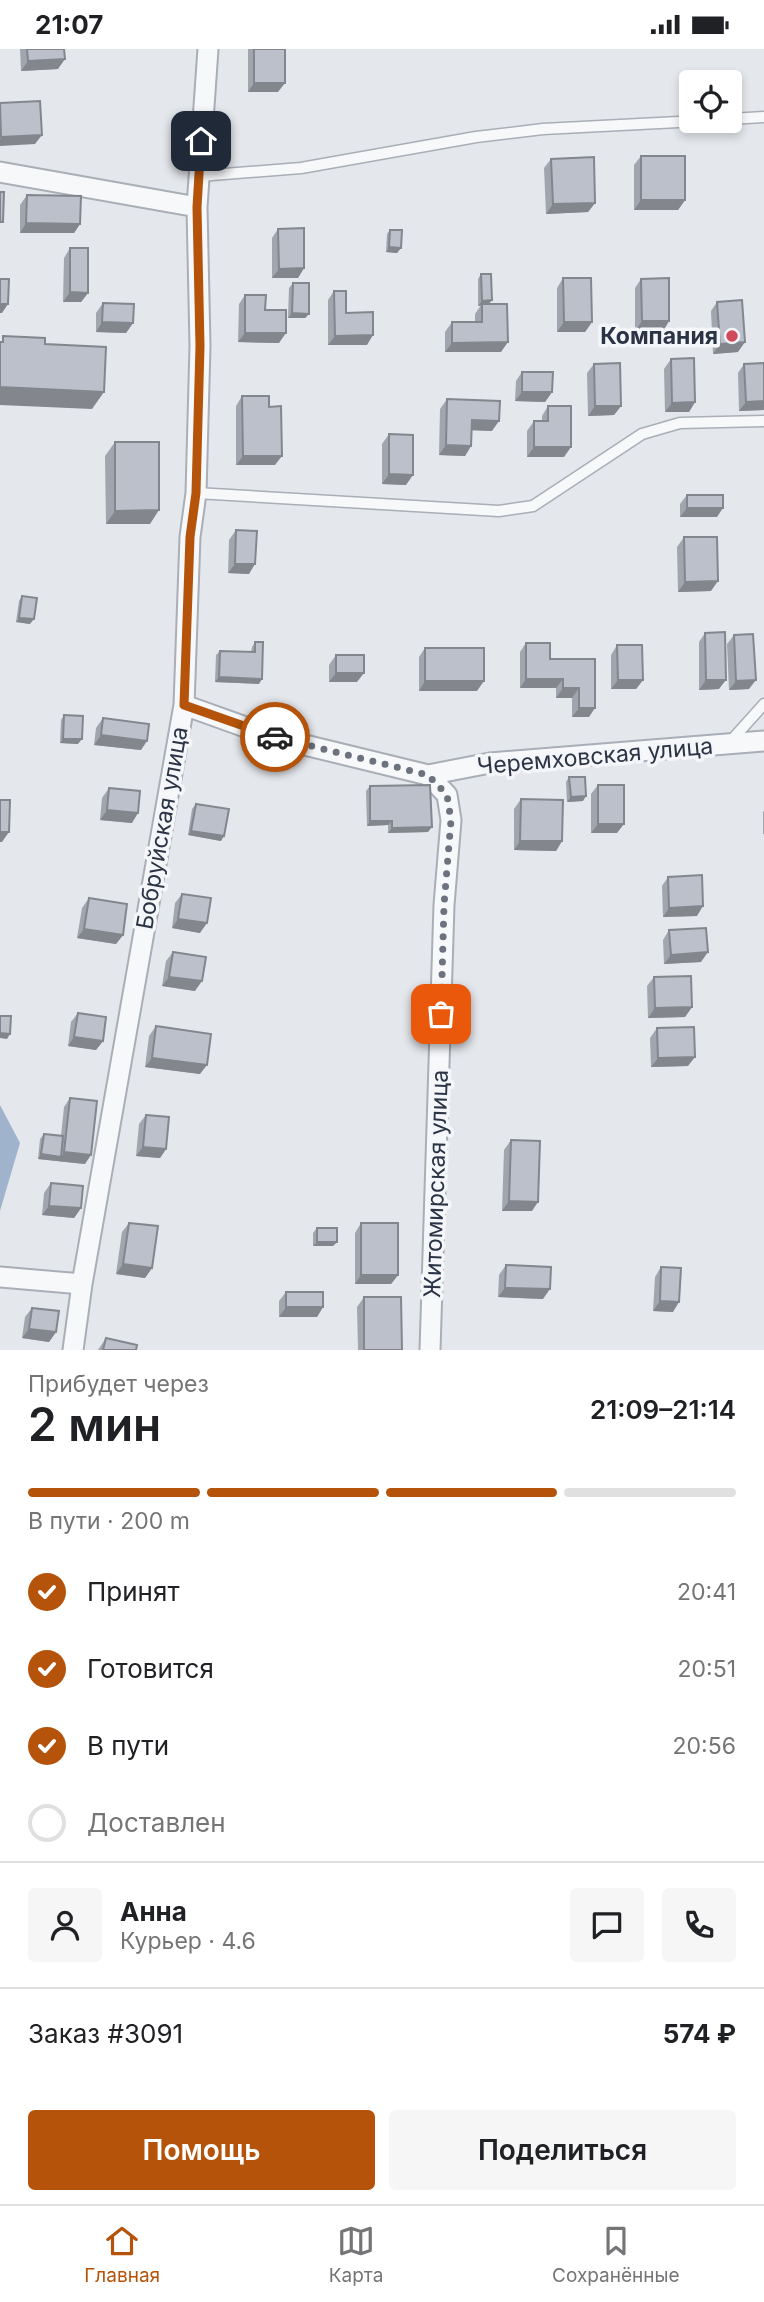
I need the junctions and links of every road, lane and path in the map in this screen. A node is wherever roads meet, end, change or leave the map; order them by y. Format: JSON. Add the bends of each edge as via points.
{"nodes":[{"id":1,"x":208,"y":49,"type":"edge"},
{"id":2,"x":764,"y":117,"type":"edge"},
{"id":3,"x":742,"y":118,"type":"edge"},
{"id":4,"x":679,"y":122,"type":"edge"},
{"id":5,"x":0,"y":172,"type":"edge"},
{"id":6,"x":199,"y":176,"type":"junction"},
{"id":7,"x":197,"y":207,"type":"junction"},
{"id":8,"x":764,"y":421,"type":"edge"},
{"id":9,"x":196,"y":493,"type":"junction"},
{"id":10,"x":764,"y":704,"type":"edge"},
{"id":11,"x":184,"y":705,"type":"junction"},
{"id":12,"x":764,"y":741,"type":"edge"},
{"id":13,"x":729,"y":743,"type":"junction"},
{"id":14,"x":428,"y":775,"type":"junction"},
{"id":15,"x":0,"y":1277,"type":"edge"},
{"id":16,"x":82,"y":1284,"type":"junction"},
{"id":17,"x":73,"y":1350,"type":"edge"},
{"id":18,"x":430,"y":1350,"type":"edge"}],
"edges":[{"from":1,"to":6,"type":"street","name":"Бобруйская улица"},
{"from":2,"to":3,"type":"lane"},
{"from":4,"to":6,"type":"lane","via":[[543,129],[301,168]]},
{"from":5,"to":7,"type":"street"},
{"from":6,"to":7,"type":"street","name":"Бобруйская улица"},
{"from":7,"to":9,"type":"street","name":"Бобруйская улица"},
{"from":8,"to":9,"type":"lane","via":[[680,423],[642,434],[533,506],[499,510]]},
{"from":9,"to":11,"type":"street","name":"Бобруйская улица","via":[[190,537]]},
{"from":10,"to":13,"type":"lane"},
{"from":11,"to":14,"type":"street","name":"Черемховская улица","via":[[276,737]]},
{"from":11,"to":16,"type":"street","name":"Бобруйская улица"},
{"from":12,"to":13,"type":"street","name":"Черемховская улица"},
{"from":13,"to":14,"type":"street","name":"Черемховская улица","via":[[490,763]]},
{"from":14,"to":18,"type":"street","name":"Житомирская улица","via":[[447,795],[451,820],[444,905]]},
{"from":15,"to":16,"type":"street"},
{"from":16,"to":17,"type":"street","name":"Бобруйская улица"}]}
